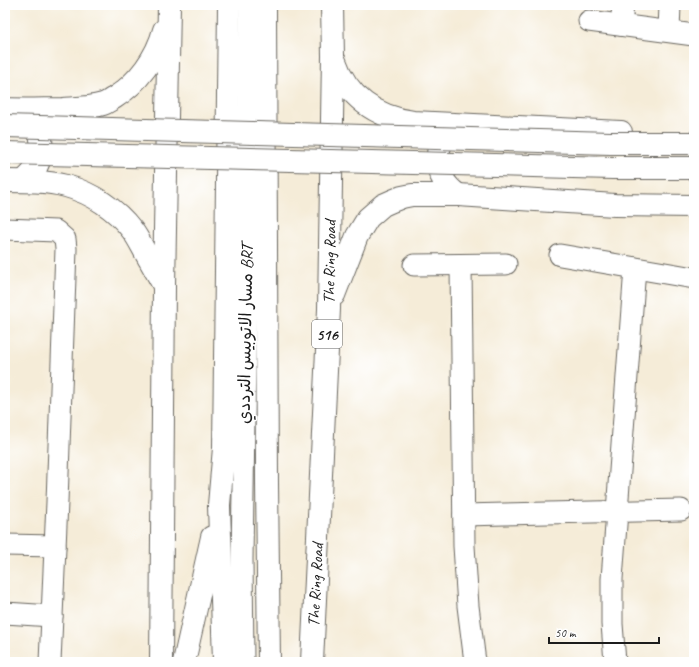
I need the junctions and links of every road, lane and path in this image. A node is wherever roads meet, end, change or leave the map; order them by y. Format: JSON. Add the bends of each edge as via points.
{"nodes":[{"id":1,"x":229,"y":5,"type":"edge"},
{"id":2,"x":250,"y":5,"type":"edge"},
{"id":3,"x":265,"y":5,"type":"edge"},
{"id":4,"x":332,"y":5,"type":"edge"},
{"id":5,"x":670,"y":5,"type":"edge"},
{"id":6,"x":169,"y":8,"type":"edge"},
{"id":7,"x":622,"y":15,"type":"edge"},
{"id":8,"x":589,"y":21,"type":"dead end"},
{"id":9,"x":669,"y":32,"type":"junction"},
{"id":10,"x":694,"y":35,"type":"edge"},
{"id":11,"x":333,"y":56,"type":"junction"},
{"id":12,"x":5,"y":109,"type":"edge"},
{"id":13,"x":26,"y":110,"type":"junction"},
{"id":14,"x":454,"y":125,"type":"junction"},
{"id":15,"x":5,"y":126,"type":"edge"},
{"id":16,"x":694,"y":132,"type":"edge"},
{"id":17,"x":694,"y":143,"type":"edge"},
{"id":18,"x":5,"y":153,"type":"edge"},
{"id":19,"x":694,"y":168,"type":"edge"},
{"id":20,"x":15,"y":181,"type":"edge"},
{"id":21,"x":458,"y":195,"type":"junction"},
{"id":22,"x":694,"y":206,"type":"edge"},
{"id":23,"x":5,"y":228,"type":"edge"},
{"id":24,"x":560,"y":255,"type":"dead end"},
{"id":25,"x":506,"y":264,"type":"dead end"},
{"id":26,"x":414,"y":265,"type":"dead end"},
{"id":27,"x":461,"y":265,"type":"junction"},
{"id":28,"x":636,"y":268,"type":"junction"},
{"id":29,"x":694,"y":278,"type":"edge"},
{"id":30,"x":164,"y":286,"type":"junction"},
{"id":31,"x":328,"y":309,"type":"junction"},
{"id":32,"x":219,"y":505,"type":"junction"},
{"id":33,"x":681,"y":510,"type":"dead end"},
{"id":34,"x":617,"y":512,"type":"junction"},
{"id":35,"x":464,"y":515,"type":"junction"},
{"id":36,"x":5,"y":545,"type":"edge"},
{"id":37,"x":55,"y":546,"type":"junction"},
{"id":38,"x":5,"y":613,"type":"edge"},
{"id":39,"x":52,"y":616,"type":"junction"},
{"id":40,"x":50,"y":662,"type":"edge"},
{"id":41,"x":161,"y":662,"type":"edge"},
{"id":42,"x":184,"y":662,"type":"edge"},
{"id":43,"x":224,"y":662,"type":"edge"},
{"id":44,"x":243,"y":662,"type":"edge"},
{"id":45,"x":269,"y":662,"type":"edge"},
{"id":46,"x":312,"y":662,"type":"edge"},
{"id":47,"x":476,"y":662,"type":"edge"},
{"id":48,"x":615,"y":662,"type":"edge"}],
"edges":[{"from":1,"to":32,"type":"main road","via":[[224,448]]},
{"from":2,"to":44,"type":"lane","name":"مسار الاتوبيس الترددي BRT","via":[[242,559]]},
{"from":3,"to":45,"type":"main road"},
{"from":4,"to":11,"type":"main road","name":"The Ring Road","number":"516"},
{"from":5,"to":9,"type":"lane"},
{"from":6,"to":13,"type":"main road","via":[[157,49],[130,86],[104,104],[85,108]]},
{"from":6,"to":30,"type":"main road"},
{"from":7,"to":8,"type":"lane"},
{"from":7,"to":9,"type":"lane"},
{"from":9,"to":10,"type":"lane"},
{"from":11,"to":14,"type":"main road","via":[[352,91],[372,108],[402,121]]},
{"from":11,"to":31,"type":"main road","name":"The Ring Road","number":"516"},
{"from":12,"to":13,"type":"main road"},
{"from":13,"to":20,"type":"main road","via":[[35,120],[42,146],[33,171]]},
{"from":14,"to":16,"type":"main road","via":[[610,132]]},
{"from":14,"to":21,"type":"main road","via":[[442,139],[438,166],[443,179]]},
{"from":15,"to":17,"type":"main road","bridge":true,"via":[[611,143]]},
{"from":18,"to":19,"type":"main road","bridge":true},
{"from":20,"to":30,"type":"main road","via":[[66,186],[96,198],[110,207],[132,230]]},
{"from":21,"to":22,"type":"main road"},
{"from":21,"to":31,"type":"main road","via":[[402,197],[388,203],[368,218],[357,236]]},
{"from":23,"to":37,"type":"lane","via":[[56,231],[65,239]]},
{"from":24,"to":28,"type":"lane"},
{"from":25,"to":27,"type":"lane"},
{"from":26,"to":27,"type":"lane"},
{"from":27,"to":35,"type":"lane"},
{"from":28,"to":29,"type":"lane"},
{"from":28,"to":34,"type":"lane"},
{"from":30,"to":41,"type":"main road"},
{"from":31,"to":46,"type":"main road","name":"The Ring Road","number":"516"},
{"from":32,"to":42,"type":"main road"},
{"from":32,"to":43,"type":"main road"},
{"from":33,"to":34,"type":"lane"},
{"from":34,"to":35,"type":"lane"},
{"from":34,"to":48,"type":"lane","via":[[612,579]]},
{"from":35,"to":47,"type":"lane","via":[[465,576]]},
{"from":36,"to":37,"type":"lane"},
{"from":37,"to":39,"type":"lane"},
{"from":38,"to":39,"type":"lane"},
{"from":39,"to":40,"type":"lane"}]}
